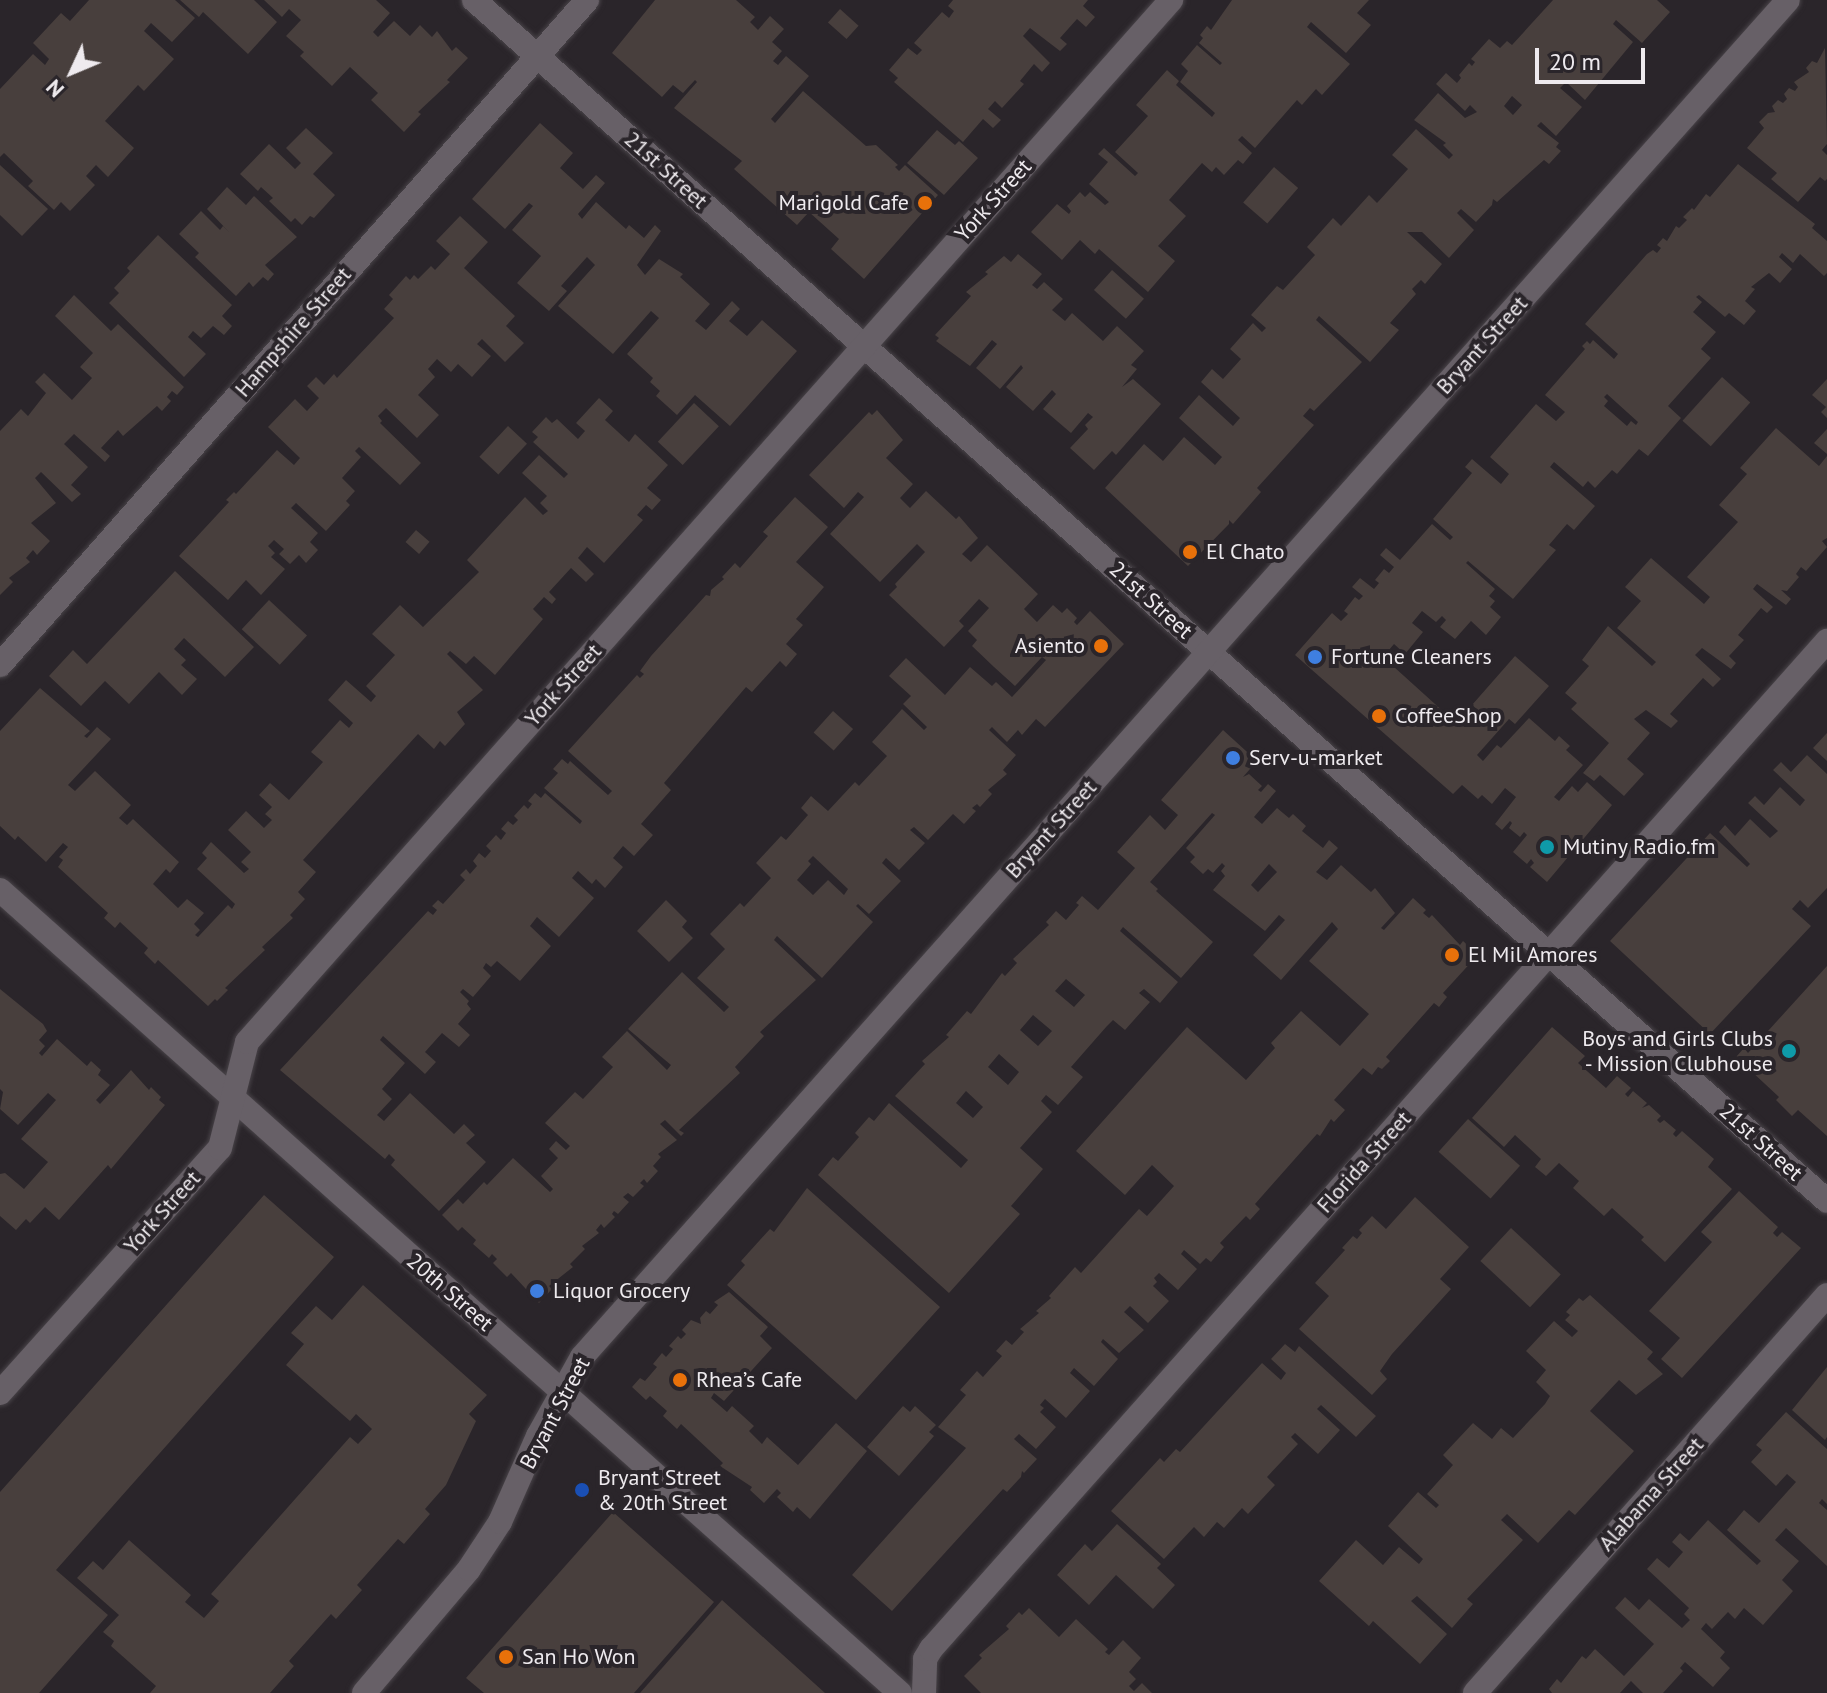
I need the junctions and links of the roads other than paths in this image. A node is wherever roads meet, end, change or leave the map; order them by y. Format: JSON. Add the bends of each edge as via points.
{"nodes":[{"id":1,"x":474,"y":0,"type":"edge"},
{"id":2,"x":587,"y":0,"type":"edge"},
{"id":3,"x":1171,"y":0,"type":"edge"},
{"id":4,"x":1788,"y":0,"type":"edge"},
{"id":5,"x":537,"y":56,"type":"junction"},
{"id":6,"x":864,"y":347,"type":"junction"},
{"id":7,"x":1827,"y":641,"type":"edge"},
{"id":8,"x":1209,"y":652,"type":"junction"},
{"id":9,"x":0,"y":665,"type":"edge"},
{"id":10,"x":0,"y":890,"type":"edge"},
{"id":11,"x":1549,"y":954,"type":"junction"},
{"id":12,"x":232,"y":1100,"type":"junction"},
{"id":13,"x":1827,"y":1201,"type":"edge"},
{"id":14,"x":1827,"y":1295,"type":"edge"},
{"id":15,"x":562,"y":1391,"type":"junction"},
{"id":16,"x":0,"y":1393,"type":"edge"},
{"id":17,"x":364,"y":1693,"type":"edge"},
{"id":18,"x":900,"y":1693,"type":"edge"},
{"id":19,"x":924,"y":1693,"type":"edge"},
{"id":20,"x":1475,"y":1693,"type":"edge"}],
"edges":[{"from":1,"to":5,"type":"street","name":"21st Street"},
{"from":2,"to":5,"type":"street","name":"Hampshire Street"},
{"from":3,"to":6,"type":"street","name":"York Street"},
{"from":4,"to":8,"type":"street","name":"Bryant Street"},
{"from":5,"to":6,"type":"street","name":"21st Street"},
{"from":5,"to":9,"type":"street","name":"Hampshire Street"},
{"from":6,"to":8,"type":"street","name":"21st Street"},
{"from":6,"to":12,"type":"street","name":"York Street","via":[[247,1042]]},
{"from":7,"to":11,"type":"street","name":"Florida Street"},
{"from":8,"to":11,"type":"street","name":"21st Street"},
{"from":8,"to":15,"type":"street","name":"Bryant Street","via":[[582,1357]]},
{"from":10,"to":12,"type":"street","name":"20th Street"},
{"from":11,"to":13,"type":"street","name":"21st Street"},
{"from":11,"to":19,"type":"street","name":"Florida Street","via":[[931,1649],[925,1659]]},
{"from":12,"to":15,"type":"street","name":"20th Street"},
{"from":12,"to":16,"type":"street","name":"York Street","via":[[220,1148]]},
{"from":14,"to":20,"type":"street","name":"Alabama Street"},
{"from":15,"to":17,"type":"street","name":"Bryant Street","via":[[500,1522],[469,1569]]},
{"from":15,"to":18,"type":"street","name":"20th Street"}]}
